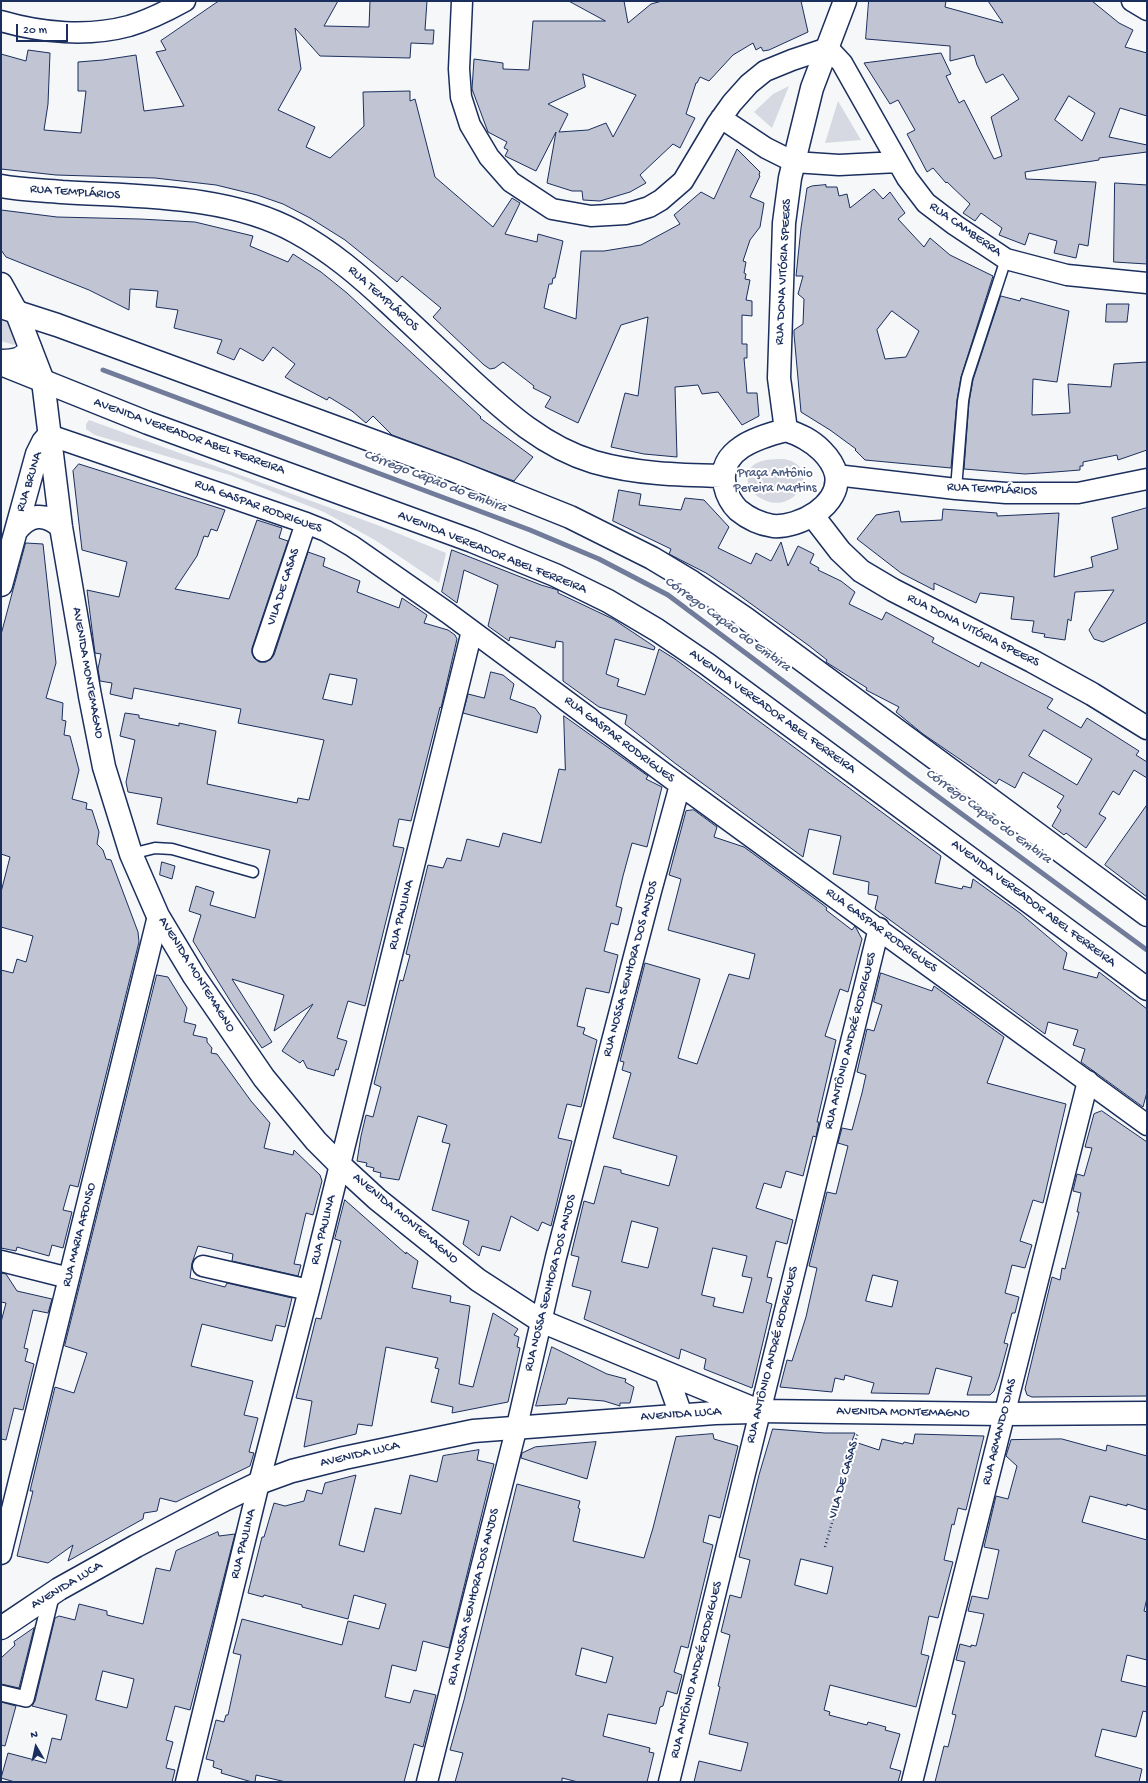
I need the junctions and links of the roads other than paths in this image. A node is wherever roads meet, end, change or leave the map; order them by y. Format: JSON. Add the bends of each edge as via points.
{"nodes":[{"id":1,"x":185,"y":1,"type":"edge"},
{"id":2,"x":462,"y":1,"type":"edge"},
{"id":3,"x":845,"y":1,"type":"edge"},
{"id":4,"x":1132,"y":1,"type":"edge"},
{"id":5,"x":1147,"y":10,"type":"edge"},
{"id":6,"x":1,"y":22,"type":"edge"},
{"id":7,"x":828,"y":48,"type":"junction"},
{"id":8,"x":721,"y":118,"type":"junction"},
{"id":9,"x":794,"y":162,"type":"junction"},
{"id":10,"x":898,"y":162,"type":"junction"},
{"id":11,"x":5,"y":188,"type":"edge"},
{"id":12,"x":1006,"y":259,"type":"junction"},
{"id":13,"x":1147,"y":283,"type":"edge"},
{"id":14,"x":1,"y":284,"type":"edge"},
{"id":15,"x":9,"y":309,"type":"edge"},
{"id":16,"x":30,"y":348,"type":"junction"},
{"id":17,"x":1,"y":360,"type":"edge"},
{"id":18,"x":1,"y":364,"type":"edge"},
{"id":19,"x":43,"y":381,"type":"junction"},
{"id":20,"x":786,"y":430,"type":"junction"},
{"id":21,"x":49,"y":435,"type":"junction"},
{"id":22,"x":836,"y":475,"type":"junction"},
{"id":23,"x":723,"y":476,"type":"junction"},
{"id":24,"x":1147,"y":479,"type":"edge"},
{"id":25,"x":29,"y":482,"type":"junction"},
{"id":26,"x":56,"y":484,"type":"junction"},
{"id":27,"x":956,"y":489,"type":"junction"},
{"id":28,"x":813,"y":516,"type":"junction"},
{"id":29,"x":306,"y":522,"type":"junction"},
{"id":30,"x":61,"y":527,"type":"junction"},
{"id":31,"x":16,"y":531,"type":"junction"},
{"id":32,"x":2,"y":579,"type":"edge"},
{"id":33,"x":472,"y":631,"type":"junction"},
{"id":34,"x":263,"y":651,"type":"dead end"},
{"id":35,"x":1147,"y":728,"type":"edge"},
{"id":36,"x":680,"y":785,"type":"junction"},
{"id":37,"x":131,"y":854,"type":"junction"},
{"id":38,"x":253,"y":872,"type":"dead end"},
{"id":39,"x":1147,"y":915,"type":"edge"},
{"id":40,"x":158,"y":916,"type":"junction"},
{"id":41,"x":878,"y":928,"type":"junction"},
{"id":42,"x":1147,"y":989,"type":"edge"},
{"id":43,"x":1088,"y":1081,"type":"junction"},
{"id":44,"x":1147,"y":1125,"type":"edge"},
{"id":45,"x":340,"y":1165,"type":"junction"},
{"id":46,"x":1,"y":1261,"type":"edge"},
{"id":47,"x":203,"y":1266,"type":"dead end"},
{"id":48,"x":69,"y":1278,"type":"junction"},
{"id":49,"x":309,"y":1290,"type":"junction"},
{"id":50,"x":541,"y":1321,"type":"junction"},
{"id":51,"x":666,"y":1373,"type":"junction"},
{"id":52,"x":759,"y":1411,"type":"junction"},
{"id":53,"x":1147,"y":1413,"type":"edge"},
{"id":54,"x":1004,"y":1414,"type":"junction"},
{"id":55,"x":681,"y":1415,"type":"junction"},
{"id":56,"x":517,"y":1426,"type":"junction"},
{"id":57,"x":259,"y":1483,"type":"junction"},
{"id":58,"x":1,"y":1554,"type":"edge"},
{"id":59,"x":52,"y":1593,"type":"junction"},
{"id":60,"x":1,"y":1628,"type":"edge"},
{"id":61,"x":1,"y":1693,"type":"edge"},
{"id":62,"x":189,"y":1781,"type":"edge"},
{"id":63,"x":427,"y":1782,"type":"edge"},
{"id":64,"x":669,"y":1782,"type":"edge"},
{"id":65,"x":912,"y":1782,"type":"edge"}],
"edges":[{"from":1,"to":6,"type":"street","via":[[128,26],[90,32],[56,32]]},
{"from":2,"to":8,"type":"street","via":[[459,70],[461,97],[470,125],[489,157],[511,182],[552,209],[591,216],[626,214],[649,207],[683,181]]},
{"from":3,"to":7,"type":"street","name":"RUA DONA VITÓRIA SPEERS"},
{"from":4,"to":5,"type":"street"},
{"from":7,"to":8,"type":"street","via":[[765,72],[749,84]]},
{"from":7,"to":9,"type":"street","name":"RUA DONA VITÓRIA SPEERS","via":[[812,88]]},
{"from":7,"to":10,"type":"street","name":"RUA CAMBERRA","via":[[842,63]]},
{"from":8,"to":9,"type":"street","via":[[766,148]]},
{"from":9,"to":10,"type":"street","via":[[839,165]]},
{"from":9,"to":20,"type":"street","name":"RUA DONA VITÓRIA SPEERS","via":[[784,222],[781,293],[779,378]]},
{"from":10,"to":12,"type":"street","name":"RUA CAMBERRA","via":[[926,204]]},
{"from":11,"to":23,"type":"street","name":"RUA TEMPLÁRIOS","via":[[192,201],[260,216],[296,232],[327,251],[359,276],[504,410],[535,434],[592,461],[635,472]]},
{"from":12,"to":13,"type":"street","name":"RUA CAMBERRA","via":[[1067,275]]},
{"from":12,"to":27,"type":"lane","via":[[967,378]]},
{"from":14,"to":15,"type":"street","name":"AVENIDA MONTEMAGNO"},
{"from":15,"to":16,"type":"street","name":"AVENIDA MONTEMAGNO"},
{"from":15,"to":39,"type":"street","via":[[455,471],[570,517],[652,558],[745,618]]},
{"from":16,"to":17,"type":"street","via":[[21,358]]},
{"from":16,"to":19,"type":"street","name":"AVENIDA MONTEMAGNO"},
{"from":18,"to":19,"type":"street","name":"AVENIDA VEREADOR ABEL FERREIRA"},
{"from":19,"to":21,"type":"street","name":"AVENIDA MONTEMAGNO"},
{"from":19,"to":42,"type":"street","name":"AVENIDA VEREADOR ABEL FERREIRA","via":[[148,423],[472,541],[555,575],[608,601],[707,664]]},
{"from":20,"to":22,"type":"street","via":[[801,435],[816,445],[828,458]]},
{"from":20,"to":23,"type":"street","via":[[767,435],[735,452],[726,464]]},
{"from":21,"to":25,"type":"street","name":"RUA BRUNA","via":[[37,454]]},
{"from":21,"to":26,"type":"street","name":"AVENIDA MONTEMAGNO"},
{"from":21,"to":29,"type":"street","name":"RUA GASPAR RODRIGUES"},
{"from":22,"to":27,"type":"street","name":"RUA TEMPLÁRIOS"},
{"from":22,"to":28,"type":"street","via":[[831,496],[824,507]]},
{"from":23,"to":28,"type":"street","via":[[727,493],[735,507],[759,523],[774,526],[794,524]]},
{"from":24,"to":27,"type":"street","name":"RUA TEMPLÁRIOS","via":[[1078,493],[1006,493]]},
{"from":25,"to":26,"type":"street","via":[[43,479]]},
{"from":25,"to":31,"type":"street","name":"RUA BRUNA"},
{"from":26,"to":30,"type":"street","name":"AVENIDA MONTEMAGNO"},
{"from":28,"to":35,"type":"street","name":"RUA DONA VITÓRIA SPEERS","via":[[840,551],[861,570],[893,590],[1092,694]]},
{"from":29,"to":33,"type":"street","name":"RUA GASPAR RODRIGUES","via":[[352,546]]},
{"from":29,"to":34,"type":"street","name":"VILA DE CASAS"},
{"from":30,"to":31,"type":"street","name":"RUA BRUNA","via":[[46,517],[37,517],[28,519]]},
{"from":30,"to":37,"type":"street","name":"AVENIDA MONTEMAGNO","via":[[104,767]]},
{"from":31,"to":32,"type":"street","name":"RUA BRUNA"},
{"from":33,"to":36,"type":"street","name":"RUA GASPAR RODRIGUES"},
{"from":33,"to":45,"type":"street","name":"RUA PAULINA"},
{"from":36,"to":41,"type":"street","name":"RUA GASPAR RODRIGUES"},
{"from":36,"to":50,"type":"street","name":"RUA NOSSA SENHORA DOS ANJOS","via":[[650,891]]},
{"from":37,"to":38,"type":"lane","via":[[155,848],[172,849]]},
{"from":37,"to":40,"type":"street","name":"AVENIDA MONTEMAGNO"},
{"from":40,"to":45,"type":"street","name":"AVENIDA MONTEMAGNO","via":[[194,976],[264,1078],[316,1141]]},
{"from":40,"to":48,"type":"street","name":"RUA MARIA AFONSO"},
{"from":41,"to":43,"type":"street","name":"RUA GASPAR RODRIGUES"},
{"from":41,"to":52,"type":"street","name":"RUA ANTÔNIO ANDRÉ RODRIGUES"},
{"from":43,"to":44,"type":"street","name":"RUA GASPAR RODRIGUES"},
{"from":43,"to":54,"type":"street","name":"RUA ARMANDO DIAS"},
{"from":45,"to":49,"type":"street","name":"RUA PAULINA"},
{"from":45,"to":50,"type":"street","name":"AVENIDA MONTEMAGNO","via":[[377,1199],[478,1280]]},
{"from":46,"to":48,"type":"street"},
{"from":47,"to":49,"type":"street"},
{"from":48,"to":58,"type":"street","name":"RUA MARIA AFONSO"},
{"from":49,"to":57,"type":"street","name":"RUA PAULINA"},
{"from":50,"to":51,"type":"street","name":"AVENIDA MONTEMAGNO"},
{"from":50,"to":56,"type":"street","name":"RUA NOSSA SENHORA DOS ANJOS"},
{"from":51,"to":52,"type":"street","name":"AVENIDA MONTEMAGNO"},
{"from":51,"to":55,"type":"street"},
{"from":52,"to":54,"type":"street","name":"AVENIDA MONTEMAGNO"},
{"from":52,"to":55,"type":"street","name":"AVENIDA LUCA"},
{"from":52,"to":64,"type":"street","name":"RUA ANTÔNIO ANDRÉ RODRIGUES"},
{"from":53,"to":54,"type":"street","name":"AVENIDA MONTEMAGNO"},
{"from":54,"to":65,"type":"street","name":"RUA ARMANDO DIAS"},
{"from":55,"to":56,"type":"street","name":"AVENIDA LUCA"},
{"from":56,"to":57,"type":"street","name":"AVENIDA LUCA","via":[[473,1430],[344,1458],[292,1470]]},
{"from":56,"to":63,"type":"street","name":"RUA NOSSA SENHORA DOS ANJOS"},
{"from":57,"to":59,"type":"street","name":"AVENIDA LUCA","via":[[136,1546]]},
{"from":57,"to":62,"type":"street","name":"RUA PAULINA"},
{"from":59,"to":60,"type":"street","name":"AVENIDA LUCA"},
{"from":59,"to":61,"type":"street","via":[[26,1699]]}]}
